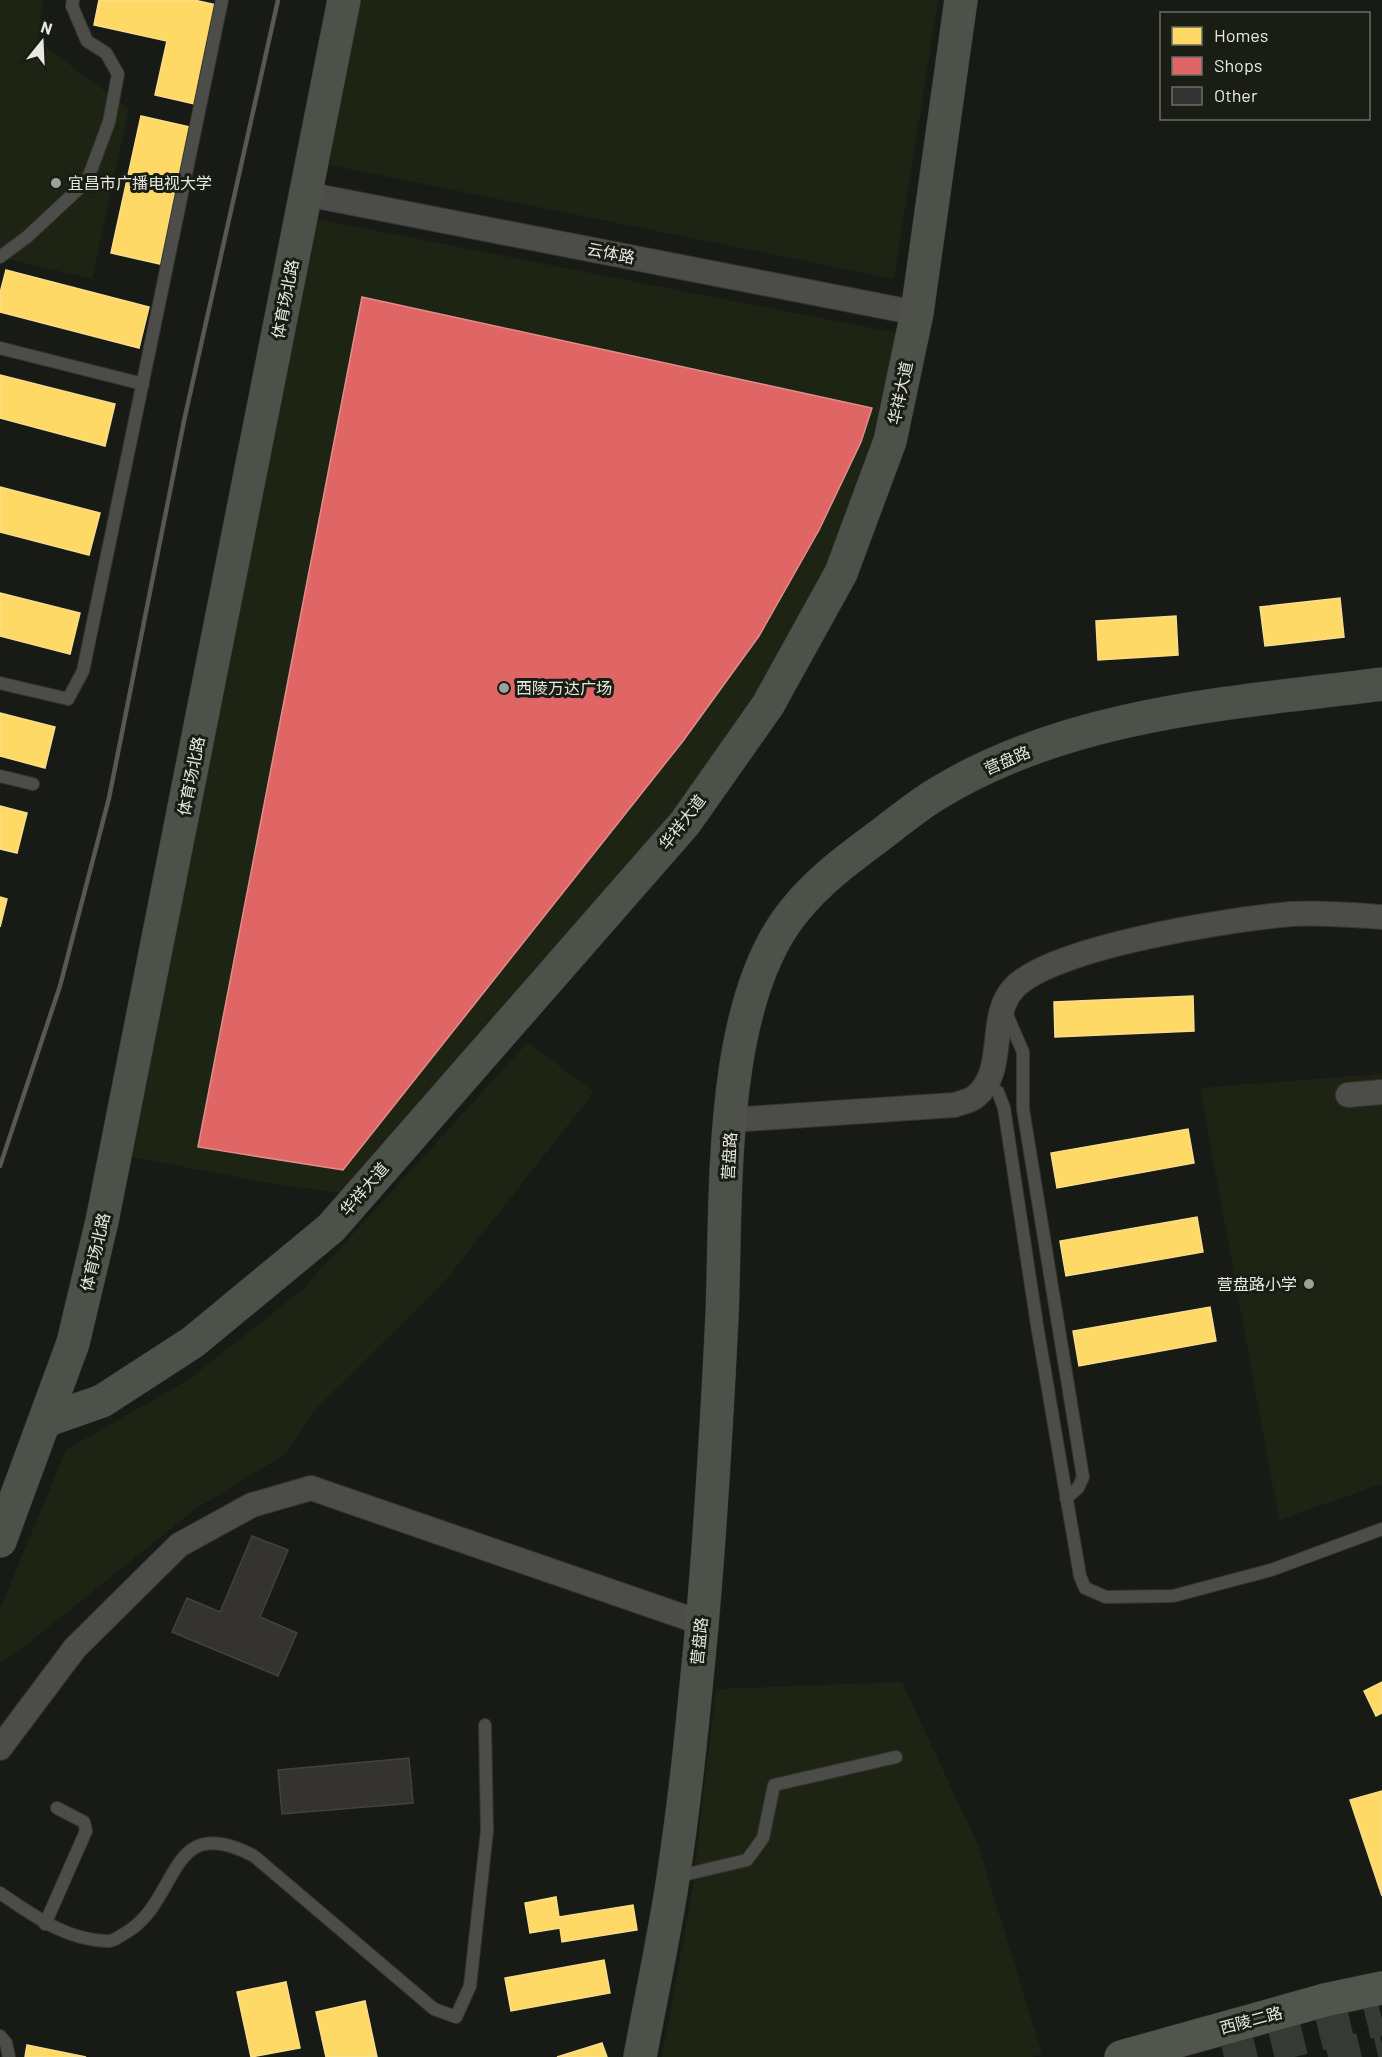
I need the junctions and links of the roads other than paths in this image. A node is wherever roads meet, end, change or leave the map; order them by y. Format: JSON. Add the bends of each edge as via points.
{"nodes":[{"id":1,"x":73,"y":0,"type":"edge"},
{"id":2,"x":222,"y":0,"type":"edge"},
{"id":3,"x":325,"y":0,"type":"edge"},
{"id":4,"x":344,"y":0,"type":"edge"},
{"id":5,"x":961,"y":0,"type":"edge"},
{"id":6,"x":306,"y":194,"type":"junction"},
{"id":7,"x":0,"y":256,"type":"edge"},
{"id":8,"x":917,"y":313,"type":"junction"},
{"id":9,"x":0,"y":348,"type":"edge"},
{"id":10,"x":143,"y":384,"type":"junction"},
{"id":11,"x":0,"y":683,"type":"edge"},
{"id":12,"x":1382,"y":684,"type":"edge"},
{"id":13,"x":0,"y":776,"type":"edge"},
{"id":14,"x":33,"y":784,"type":"dead end"},
{"id":15,"x":1382,"y":917,"type":"edge"},
{"id":16,"x":1002,"y":1005,"type":"junction"},
{"id":17,"x":986,"y":1085,"type":"junction"},
{"id":18,"x":1382,"y":1092,"type":"edge"},
{"id":19,"x":1348,"y":1095,"type":"dead end"},
{"id":20,"x":730,"y":1119,"type":"junction"},
{"id":21,"x":45,"y":1421,"type":"junction"},
{"id":22,"x":0,"y":1494,"type":"edge"},
{"id":23,"x":1066,"y":1498,"type":"junction"},
{"id":24,"x":1382,"y":1529,"type":"edge"},
{"id":25,"x":0,"y":1541,"type":"edge"},
{"id":26,"x":702,"y":1623,"type":"junction"},
{"id":27,"x":485,"y":1725,"type":"dead end"},
{"id":28,"x":0,"y":1748,"type":"edge"},
{"id":29,"x":896,"y":1757,"type":"dead end"},
{"id":30,"x":57,"y":1808,"type":"dead end"},
{"id":31,"x":674,"y":1878,"type":"junction"},
{"id":32,"x":0,"y":1893,"type":"edge"},
{"id":33,"x":45,"y":1924,"type":"junction"},
{"id":34,"x":1382,"y":1988,"type":"edge"},
{"id":35,"x":0,"y":2036,"type":"edge"},
{"id":36,"x":9,"y":2057,"type":"edge"},
{"id":37,"x":640,"y":2057,"type":"edge"},
{"id":38,"x":1121,"y":2057,"type":"edge"}],
"edges":[{"from":1,"to":7,"type":"lane","via":[[87,40],[106,53],[118,74],[109,122],[87,181],[27,237]]},
{"from":2,"to":10,"type":"lane"},
{"from":3,"to":22,"type":"street","name":"体育场北路","via":[[82,1224],[31,1407]]},
{"from":4,"to":6,"type":"street","name":"体育场北路"},
{"from":5,"to":8,"type":"street","name":"华祥大道"},
{"from":6,"to":8,"type":"street","name":"云体路"},
{"from":6,"to":21,"type":"street","name":"体育场北路","via":[[117,1153],[73,1343]]},
{"from":8,"to":21,"type":"street","name":"华祥大道","via":[[890,441],[841,573],[768,705],[685,823],[331,1228],[193,1342],[102,1401]]},
{"from":9,"to":10,"type":"lane"},
{"from":10,"to":11,"type":"lane","via":[[83,671],[69,699]]},
{"from":12,"to":20,"type":"street","name":"营盘路","via":[[1188,709],[1060,738],[993,765],[934,795],[826,875],[774,940],[752,987]]},
{"from":13,"to":14,"type":"lane"},
{"from":15,"to":16,"type":"street","via":[[1292,914],[1106,946],[1042,968],[1014,987]]},
{"from":16,"to":17,"type":"street","via":[[999,1040]]},
{"from":16,"to":23,"type":"lane","via":[[1023,1052],[1023,1109],[1083,1477],[1078,1488]]},
{"from":17,"to":20,"type":"street","via":[[974,1098],[954,1105]]},
{"from":17,"to":23,"type":"lane","via":[[998,1092],[1004,1108]]},
{"from":18,"to":19,"type":"street"},
{"from":20,"to":26,"type":"street","name":"营盘路"},
{"from":21,"to":25,"type":"street","name":"体育场北路"},
{"from":23,"to":24,"type":"lane","via":[[1080,1576],[1085,1588],[1106,1597],[1173,1596],[1271,1570]]},
{"from":26,"to":28,"type":"street","via":[[311,1488],[252,1505],[179,1545],[75,1648]]},
{"from":26,"to":31,"type":"street","name":"营盘路"},
{"from":27,"to":33,"type":"lane","via":[[487,1831],[470,1986],[456,2017],[434,2009],[254,1856],[230,1844],[196,1845],[180,1858],[166,1888],[135,1926],[109,1942],[77,1937]]},
{"from":29,"to":31,"type":"lane","via":[[774,1785],[763,1838],[747,1860]]},
{"from":30,"to":33,"type":"lane","via":[[84,1822],[86,1831]]},
{"from":31,"to":37,"type":"street","name":"营盘路"},
{"from":32,"to":33,"type":"lane"},
{"from":34,"to":38,"type":"main road","name":"西陵二路"},
{"from":35,"to":36,"type":"lane"}]}
